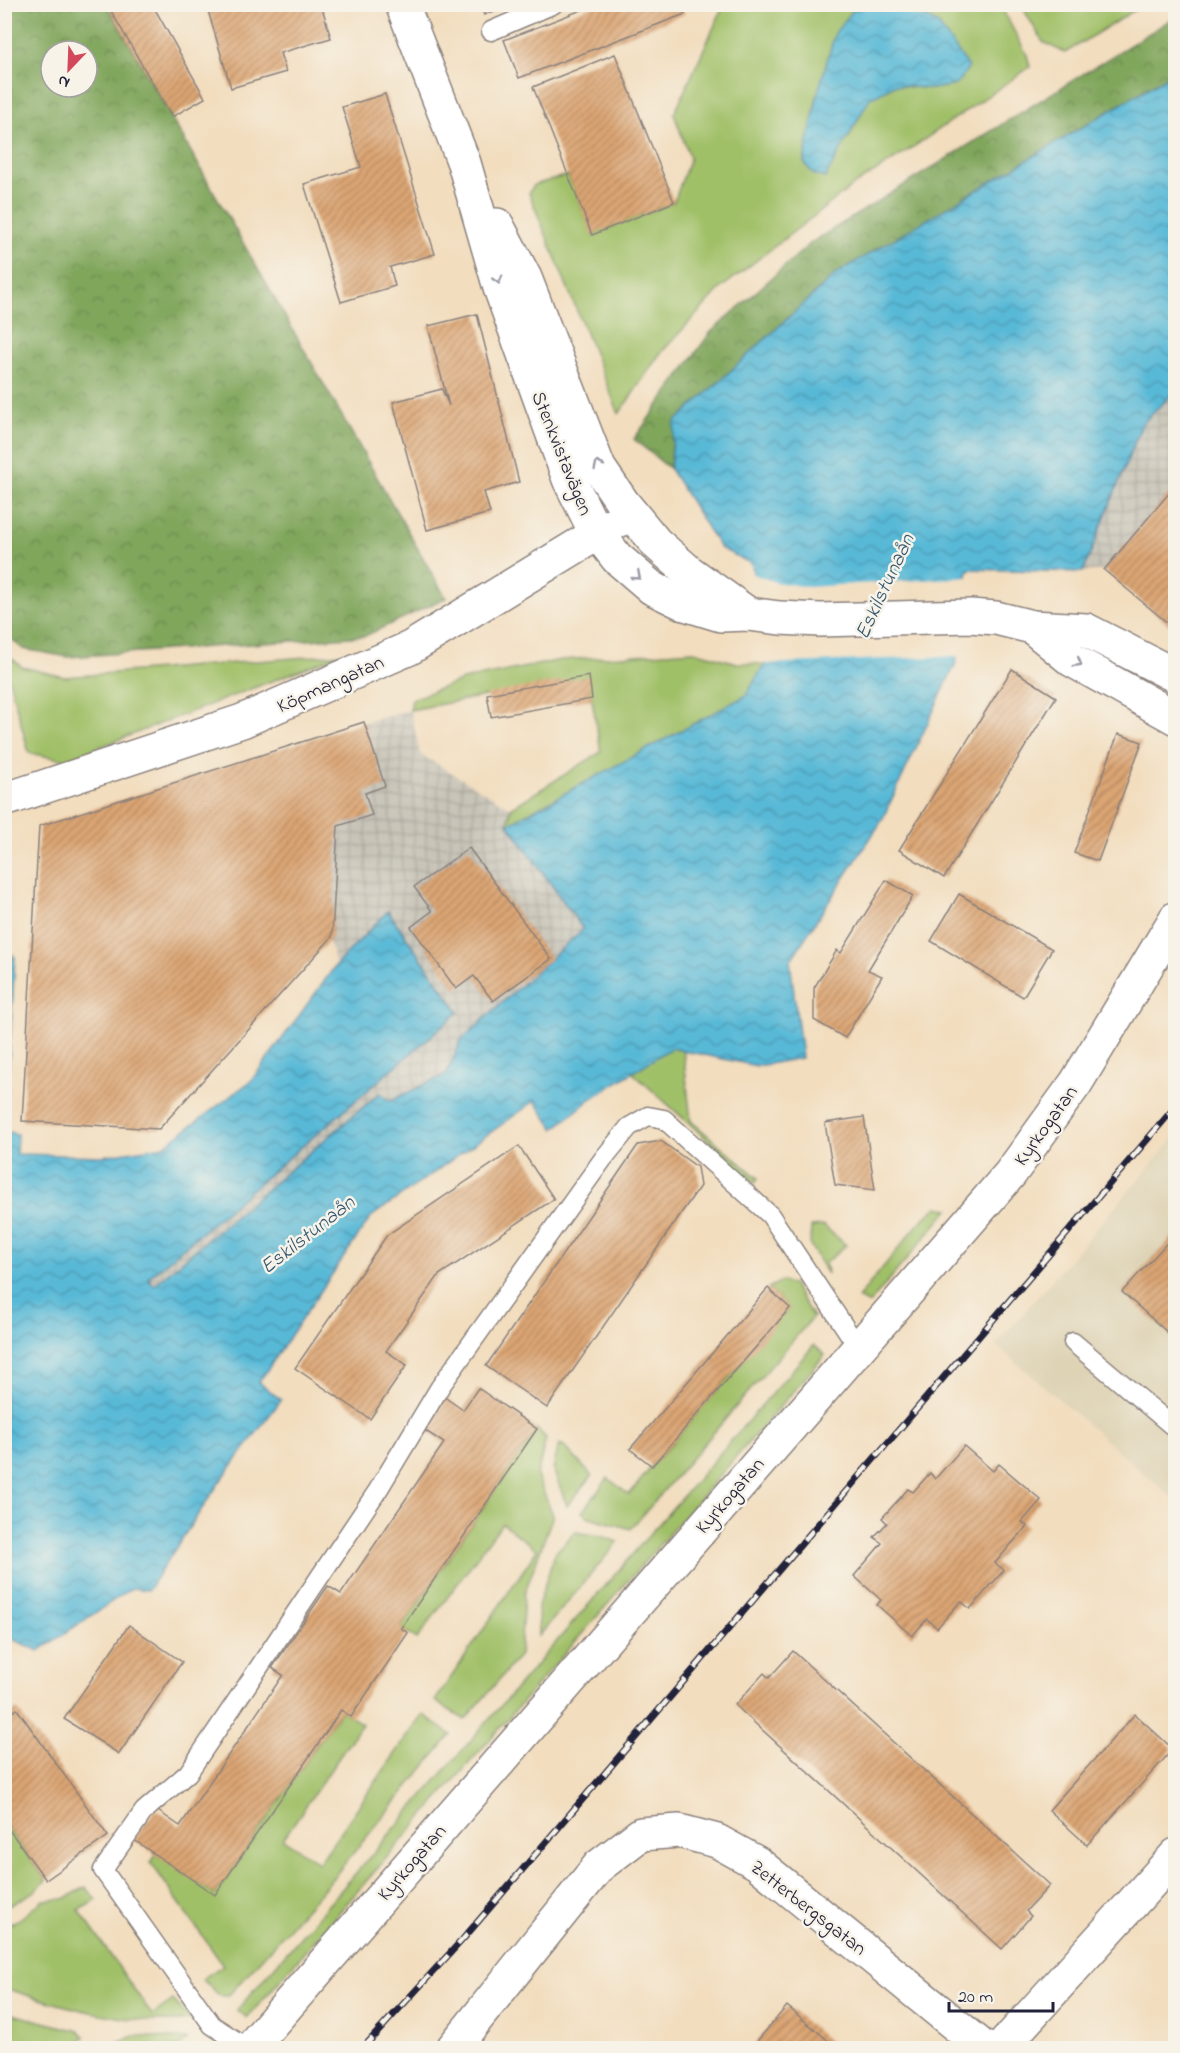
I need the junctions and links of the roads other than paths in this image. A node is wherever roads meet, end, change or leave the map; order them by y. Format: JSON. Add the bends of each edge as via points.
{"nodes":[{"id":1,"x":402,"y":4,"type":"edge"},
{"id":2,"x":554,"y":4,"type":"edge"},
{"id":3,"x":490,"y":31,"type":"dead end"},
{"id":4,"x":464,"y":163,"type":"junction"},
{"id":5,"x":631,"y":513,"type":"junction"},
{"id":6,"x":598,"y":533,"type":"junction"},
{"id":7,"x":748,"y":614,"type":"junction"},
{"id":8,"x":1032,"y":627,"type":"junction"},
{"id":9,"x":1176,"y":676,"type":"edge"},
{"id":10,"x":1176,"y":718,"type":"edge"},
{"id":11,"x":5,"y":796,"type":"edge"},
{"id":12,"x":1176,"y":918,"type":"edge"},
{"id":13,"x":1073,"y":1342,"type":"dead end"},
{"id":14,"x":858,"y":1347,"type":"junction"},
{"id":15,"x":1176,"y":1429,"type":"edge"},
{"id":16,"x":1176,"y":1855,"type":"edge"},
{"id":17,"x":247,"y":2049,"type":"edge"},
{"id":18,"x":252,"y":2049,"type":"edge"},
{"id":19,"x":453,"y":2049,"type":"edge"},
{"id":20,"x":984,"y":2049,"type":"edge"},
{"id":21,"x":1001,"y":2049,"type":"edge"}],
"edges":[{"from":1,"to":4,"type":"street","name":"Stenkvistavägen"},
{"from":2,"to":3,"type":"lane"},
{"from":5,"to":4,"type":"street","name":"Stenkvistavägen","one_way":true,"via":[[599,468],[525,278]]},
{"from":4,"to":6,"type":"street","name":"Stenkvistavägen","one_way":true,"via":[[500,288],[569,479]]},
{"from":5,"to":6,"type":"street","name":"Köpmangatan"},
{"from":5,"to":7,"type":"street","name":"Stenkvistavägen","via":[[656,543],[689,572]]},
{"from":6,"to":7,"type":"street","name":"Stenkvistavägen","one_way":true,"via":[[617,558],[652,588],[721,615]]},
{"from":6,"to":11,"type":"street","name":"Köpmangatan","via":[[410,648],[242,721]]},
{"from":7,"to":8,"type":"street","via":[[820,620],[970,616]]},
{"from":8,"to":9,"type":"street","via":[[1086,630]]},
{"from":8,"to":10,"type":"street","one_way":true,"via":[[1072,660]]},
{"from":12,"to":14,"type":"street","name":"Kyrkogatan","via":[[1076,1083],[1010,1174]]},
{"from":13,"to":15,"type":"lane"},
{"from":14,"to":17,"type":"lane","via":[[770,1215],[664,1119],[648,1116],[629,1127],[441,1387],[378,1490],[188,1773],[144,1811],[104,1870],[212,2025]]},
{"from":14,"to":18,"type":"street","name":"Kyrkogatan"},
{"from":16,"to":21,"type":"street"},
{"from":19,"to":20,"type":"street","name":"Zetterbergsgatan","via":[[599,1866],[641,1834],[679,1831],[717,1841],[757,1863]]}]}
